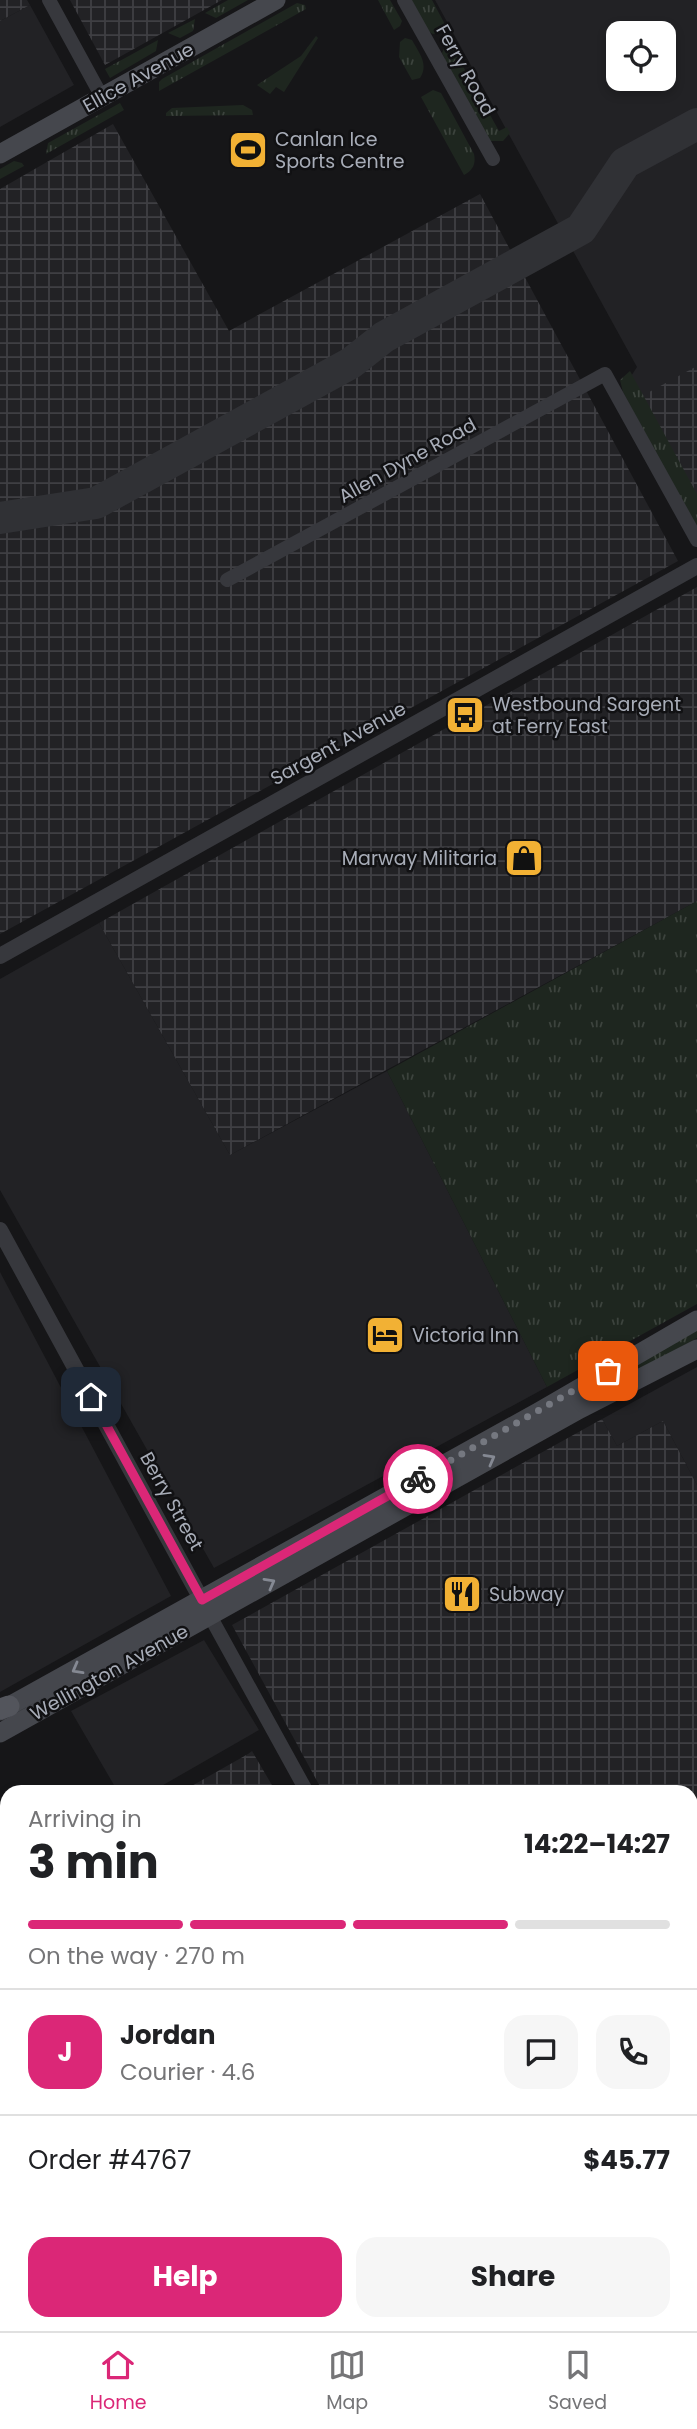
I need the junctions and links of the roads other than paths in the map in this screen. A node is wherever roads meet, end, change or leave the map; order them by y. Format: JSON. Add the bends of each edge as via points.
{"nodes":[{"id":1,"x":49,"y":0,"type":"edge"},
{"id":2,"x":276,"y":0,"type":"edge"},
{"id":3,"x":404,"y":0,"type":"edge"},
{"id":4,"x":102,"y":97,"type":"junction"},
{"id":5,"x":0,"y":154,"type":"edge"},
{"id":6,"x":493,"y":159,"type":"dead end"},
{"id":7,"x":697,"y":540,"type":"edge"},
{"id":8,"x":697,"y":566,"type":"edge"},
{"id":9,"x":227,"y":580,"type":"dead end"},
{"id":10,"x":0,"y":956,"type":"edge"},
{"id":11,"x":0,"y":1230,"type":"edge"},
{"id":12,"x":697,"y":1320,"type":"edge"},
{"id":13,"x":697,"y":1349,"type":"edge"},
{"id":14,"x":544,"y":1418,"type":"junction"},
{"id":15,"x":206,"y":1608,"type":"junction"},
{"id":16,"x":3,"y":1709,"type":"edge"},
{"id":17,"x":0,"y":1733,"type":"edge"},
{"id":18,"x":303,"y":1785,"type":"edge"}],
"edges":[{"from":1,"to":4,"type":"street"},
{"from":2,"to":4,"type":"main road","name":"Ellice Avenue"},
{"from":3,"to":6,"type":"street","name":"Ferry Road"},
{"from":4,"to":5,"type":"main road","name":"Ellice Avenue"},
{"from":7,"to":9,"type":"street","name":"Allen Dyne Road","via":[[605,374]]},
{"from":8,"to":10,"type":"street","name":"Sargent Avenue"},
{"from":11,"to":15,"type":"street","name":"Berry Street"},
{"from":12,"to":14,"type":"main road","name":"Wellington Avenue"},
{"from":13,"to":14,"type":"main road","name":"Wellington Avenue"},
{"from":14,"to":15,"type":"main road","name":"Wellington Avenue"},
{"from":15,"to":16,"type":"main road","name":"Wellington Avenue","one_way":true},
{"from":15,"to":17,"type":"main road","name":"Wellington Avenue"},
{"from":15,"to":18,"type":"street","name":"Berry Street"}]}
